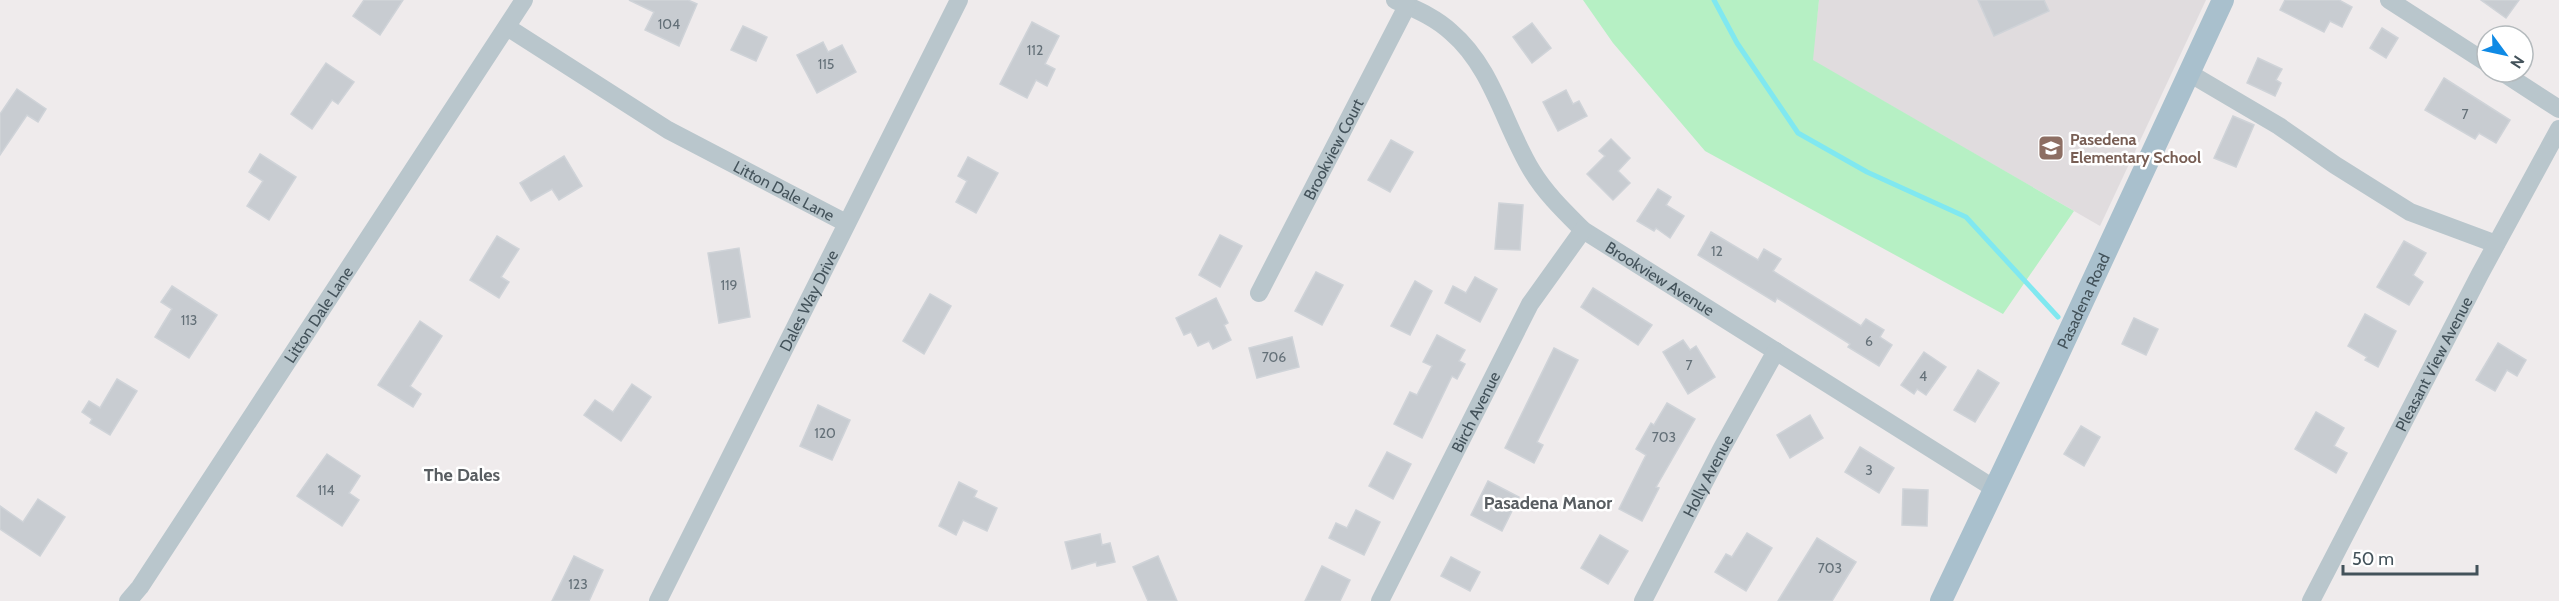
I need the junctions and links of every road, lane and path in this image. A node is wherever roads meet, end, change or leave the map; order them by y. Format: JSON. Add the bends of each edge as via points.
{"nodes":[{"id":1,"x":524,"y":0,"type":"edge"},
{"id":2,"x":959,"y":0,"type":"edge"},
{"id":3,"x":2223,"y":0,"type":"edge"},
{"id":4,"x":2389,"y":0,"type":"edge"},
{"id":5,"x":1401,"y":3,"type":"edge"},
{"id":6,"x":507,"y":27,"type":"junction"},
{"id":7,"x":2475,"y":55,"type":"edge"},
{"id":8,"x":2188,"y":74,"type":"junction"},
{"id":9,"x":2520,"y":84,"type":"edge"},
{"id":10,"x":2559,"y":109,"type":"edge"},
{"id":11,"x":2559,"y":129,"type":"edge"},
{"id":12,"x":846,"y":223,"type":"junction"},
{"id":13,"x":1583,"y":230,"type":"junction"},
{"id":14,"x":2496,"y":244,"type":"junction"},
{"id":15,"x":1259,"y":292,"type":"dead end"},
{"id":16,"x":1776,"y":351,"type":"junction"},
{"id":17,"x":1995,"y":489,"type":"junction"},
{"id":18,"x":128,"y":601,"type":"edge"},
{"id":19,"x":658,"y":601,"type":"edge"},
{"id":20,"x":1380,"y":601,"type":"edge"},
{"id":21,"x":1643,"y":601,"type":"edge"},
{"id":22,"x":1941,"y":601,"type":"edge"},
{"id":23,"x":2311,"y":601,"type":"edge"}],
"edges":[{"from":1,"to":6,"type":"street","name":"Litton Dale Lane"},
{"from":2,"to":12,"type":"street","name":"Dales Way Drive"},
{"from":3,"to":8,"type":"main road","name":"Pasadena Road"},
{"from":4,"to":7,"type":"street"},
{"from":5,"to":13,"type":"street","name":"Brookview Avenue","via":[[1436,20],[1465,47],[1481,67],[1532,172]]},
{"from":5,"to":15,"type":"street","name":"Brookview Court"},
{"from":6,"to":12,"type":"street","name":"Litton Dale Lane","via":[[668,130]]},
{"from":6,"to":18,"type":"street","name":"Litton Dale Lane"},
{"from":8,"to":14,"type":"street","via":[[2279,126],[2410,212]]},
{"from":8,"to":17,"type":"main road","name":"Pasadena Road"},
{"from":9,"to":10,"type":"street"},
{"from":11,"to":14,"type":"street","name":"Pleasant View Avenue"},
{"from":12,"to":19,"type":"street","name":"Dales Way Drive"},
{"from":13,"to":16,"type":"street","name":"Brookview Avenue"},
{"from":13,"to":20,"type":"street","name":"Birch Avenue","via":[[1524,314]]},
{"from":14,"to":23,"type":"street","name":"Pleasant View Avenue"},
{"from":16,"to":17,"type":"street","name":"Brookview Avenue"},
{"from":16,"to":21,"type":"street","name":"Holly Avenue"},
{"from":17,"to":22,"type":"main road","name":"Pasadena Road"}]}
